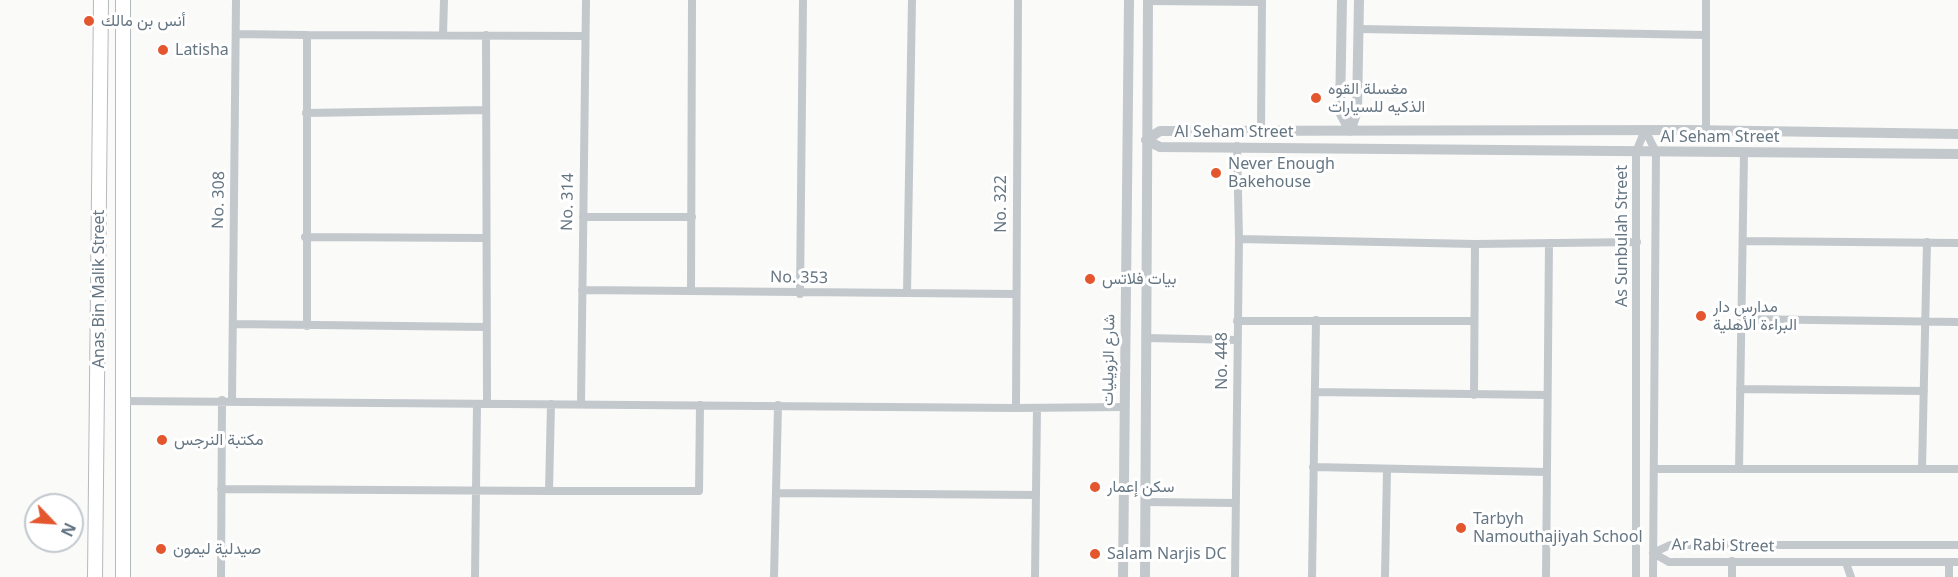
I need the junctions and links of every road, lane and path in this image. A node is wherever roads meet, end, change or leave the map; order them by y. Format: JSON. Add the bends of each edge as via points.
{"nodes":[{"id":1,"x":101,"y":0,"type":"edge"},
{"id":2,"x":123,"y":0,"type":"edge"},
{"id":3,"x":236,"y":0,"type":"edge"},
{"id":4,"x":444,"y":0,"type":"edge"},
{"id":5,"x":586,"y":0,"type":"edge"},
{"id":6,"x":692,"y":0,"type":"edge"},
{"id":7,"x":803,"y":0,"type":"edge"},
{"id":8,"x":912,"y":0,"type":"edge"},
{"id":9,"x":1018,"y":0,"type":"edge"},
{"id":10,"x":1129,"y":0,"type":"edge"},
{"id":11,"x":1148,"y":0,"type":"edge"},
{"id":12,"x":1342,"y":0,"type":"edge"},
{"id":13,"x":1359,"y":0,"type":"edge"},
{"id":14,"x":1706,"y":0,"type":"edge"},
{"id":15,"x":1262,"y":1,"type":"edge"},
{"id":16,"x":1359,"y":29,"type":"junction"},
{"id":17,"x":236,"y":34,"type":"junction"},
{"id":18,"x":307,"y":35,"type":"junction"},
{"id":19,"x":443,"y":35,"type":"junction"},
{"id":20,"x":486,"y":35,"type":"junction"},
{"id":21,"x":1706,"y":35,"type":"junction"},
{"id":22,"x":585,"y":36,"type":"junction"},
{"id":23,"x":486,"y":110,"type":"junction"},
{"id":24,"x":306,"y":113,"type":"junction"},
{"id":25,"x":1645,"y":130,"type":"junction"},
{"id":26,"x":1261,"y":131,"type":"junction"},
{"id":27,"x":1350,"y":131,"type":"junction"},
{"id":28,"x":1706,"y":132,"type":"junction"},
{"id":29,"x":1958,"y":134,"type":"edge"},
{"id":30,"x":1146,"y":140,"type":"junction"},
{"id":31,"x":1237,"y":146,"type":"junction"},
{"id":32,"x":1636,"y":152,"type":"junction"},
{"id":33,"x":1656,"y":152,"type":"junction"},
{"id":34,"x":1744,"y":153,"type":"junction"},
{"id":35,"x":1958,"y":154,"type":"edge"},
{"id":36,"x":583,"y":217,"type":"junction"},
{"id":37,"x":692,"y":217,"type":"junction"},
{"id":38,"x":305,"y":237,"type":"junction"},
{"id":39,"x":485,"y":238,"type":"junction"},
{"id":40,"x":1239,"y":239,"type":"junction"},
{"id":41,"x":1637,"y":242,"type":"junction"},
{"id":42,"x":1744,"y":242,"type":"junction"},
{"id":43,"x":1474,"y":243,"type":"junction"},
{"id":44,"x":1549,"y":243,"type":"junction"},
{"id":45,"x":1927,"y":243,"type":"junction"},
{"id":46,"x":1958,"y":243,"type":"edge"},
{"id":47,"x":582,"y":290,"type":"junction"},
{"id":48,"x":691,"y":291,"type":"junction"},
{"id":49,"x":907,"y":293,"type":"junction"},
{"id":50,"x":800,"y":294,"type":"junction"},
{"id":51,"x":1015,"y":294,"type":"junction"},
{"id":52,"x":1742,"y":319,"type":"junction"},
{"id":53,"x":1317,"y":320,"type":"junction"},
{"id":54,"x":1237,"y":321,"type":"junction"},
{"id":55,"x":1473,"y":321,"type":"junction"},
{"id":56,"x":1925,"y":321,"type":"junction"},
{"id":57,"x":1958,"y":322,"type":"edge"},
{"id":58,"x":233,"y":324,"type":"junction"},
{"id":59,"x":307,"y":326,"type":"junction"},
{"id":60,"x":486,"y":327,"type":"junction"},
{"id":61,"x":1146,"y":338,"type":"junction"},
{"id":62,"x":1237,"y":340,"type":"junction"},
{"id":63,"x":1740,"y":389,"type":"junction"},
{"id":64,"x":1924,"y":391,"type":"junction"},
{"id":65,"x":1315,"y":392,"type":"junction"},
{"id":66,"x":1474,"y":395,"type":"junction"},
{"id":67,"x":1546,"y":395,"type":"junction"},
{"id":68,"x":122,"y":400,"type":"junction"},
{"id":69,"x":222,"y":400,"type":"junction"},
{"id":70,"x":232,"y":400,"type":"junction"},
{"id":71,"x":487,"y":403,"type":"junction"},
{"id":72,"x":477,"y":404,"type":"junction"},
{"id":73,"x":551,"y":404,"type":"junction"},
{"id":74,"x":581,"y":404,"type":"junction"},
{"id":75,"x":699,"y":405,"type":"junction"},
{"id":76,"x":778,"y":405,"type":"junction"},
{"id":77,"x":1124,"y":407,"type":"junction"},
{"id":78,"x":1016,"y":408,"type":"junction"},
{"id":79,"x":1037,"y":408,"type":"junction"},
{"id":80,"x":1313,"y":466,"type":"junction"},
{"id":81,"x":1387,"y":469,"type":"junction"},
{"id":82,"x":1656,"y":469,"type":"junction"},
{"id":83,"x":1740,"y":469,"type":"junction"},
{"id":84,"x":1958,"y":469,"type":"edge"},
{"id":85,"x":1922,"y":470,"type":"junction"},
{"id":86,"x":1547,"y":472,"type":"junction"},
{"id":87,"x":221,"y":489,"type":"junction"},
{"id":88,"x":476,"y":491,"type":"junction"},
{"id":89,"x":549,"y":491,"type":"junction"},
{"id":90,"x":777,"y":493,"type":"junction"},
{"id":91,"x":1036,"y":495,"type":"junction"},
{"id":92,"x":1145,"y":502,"type":"junction"},
{"id":93,"x":1236,"y":503,"type":"junction"},
{"id":94,"x":1958,"y":546,"type":"edge"},
{"id":95,"x":1653,"y":553,"type":"junction"},
{"id":96,"x":1732,"y":561,"type":"junction"},
{"id":97,"x":1953,"y":562,"type":"edge"},
{"id":98,"x":1846,"y":563,"type":"junction"},
{"id":99,"x":95,"y":577,"type":"edge"},
{"id":100,"x":123,"y":577,"type":"edge"},
{"id":101,"x":221,"y":577,"type":"edge"},
{"id":102,"x":475,"y":577,"type":"edge"},
{"id":103,"x":774,"y":577,"type":"edge"},
{"id":104,"x":1035,"y":577,"type":"edge"},
{"id":105,"x":1123,"y":577,"type":"edge"},
{"id":106,"x":1145,"y":577,"type":"edge"},
{"id":107,"x":1235,"y":577,"type":"edge"},
{"id":108,"x":1311,"y":577,"type":"edge"},
{"id":109,"x":1385,"y":577,"type":"edge"},
{"id":110,"x":1546,"y":577,"type":"edge"},
{"id":111,"x":1636,"y":577,"type":"edge"},
{"id":112,"x":1653,"y":577,"type":"edge"},
{"id":113,"x":1732,"y":577,"type":"edge"},
{"id":114,"x":1844,"y":577,"type":"edge"},
{"id":115,"x":1851,"y":577,"type":"edge"},
{"id":116,"x":1949,"y":577,"type":"edge"}],
"edges":[{"from":1,"to":99,"type":"main road","name":"Anas Bin Malik Street"},
{"from":2,"to":68,"type":"main road","name":"Anas Bin Malik Street"},
{"from":3,"to":17,"type":"street","name":"No. 308"},
{"from":4,"to":19,"type":"street"},
{"from":5,"to":22,"type":"street","name":"No. 314"},
{"from":6,"to":37,"type":"street"},
{"from":7,"to":50,"type":"street"},
{"from":8,"to":49,"type":"street"},
{"from":9,"to":51,"type":"street","name":"No. 322"},
{"from":10,"to":77,"type":"street","name":"شارع الزويليات"},
{"from":11,"to":15,"type":"street"},
{"from":11,"to":30,"type":"street"},
{"from":12,"to":27,"type":"street","via":[[1340,112]]},
{"from":13,"to":16,"type":"street"},
{"from":14,"to":21,"type":"street"},
{"from":15,"to":26,"type":"street"},
{"from":16,"to":21,"type":"street"},
{"from":16,"to":27,"type":"street","via":[[1357,111]]},
{"from":17,"to":18,"type":"street"},
{"from":17,"to":58,"type":"street","name":"No. 308"},
{"from":18,"to":19,"type":"street"},
{"from":18,"to":24,"type":"street"},
{"from":19,"to":20,"type":"street"},
{"from":20,"to":22,"type":"street"},
{"from":20,"to":23,"type":"street"},
{"from":21,"to":28,"type":"street"},
{"from":22,"to":36,"type":"street","name":"No. 314"},
{"from":23,"to":24,"type":"street"},
{"from":23,"to":39,"type":"street"},
{"from":24,"to":38,"type":"street"},
{"from":25,"to":27,"type":"street","name":"Al Seham Street"},
{"from":25,"to":28,"type":"street","name":"Al Seham Street"},
{"from":25,"to":32,"type":"street","name":"As Sunbulah Street"},
{"from":25,"to":33,"type":"street","name":"As Sunbulah Street"},
{"from":26,"to":27,"type":"street","name":"Al Seham Street"},
{"from":26,"to":30,"type":"street","name":"Al Seham Street","via":[[1160,131]]},
{"from":28,"to":29,"type":"street","name":"Al Seham Street"},
{"from":30,"to":31,"type":"street","name":"Al Seham Street","via":[[1161,147]]},
{"from":30,"to":61,"type":"street"},
{"from":31,"to":32,"type":"street","name":"Al Seham Street"},
{"from":31,"to":40,"type":"street","name":"No. 448"},
{"from":32,"to":33,"type":"street","name":"Al Seham Street"},
{"from":32,"to":41,"type":"street","name":"As Sunbulah Street"},
{"from":33,"to":34,"type":"street","name":"Al Seham Street"},
{"from":33,"to":82,"type":"street","name":"As Sunbulah Street"},
{"from":34,"to":35,"type":"street","name":"Al Seham Street"},
{"from":34,"to":42,"type":"street"},
{"from":36,"to":37,"type":"street"},
{"from":36,"to":47,"type":"street","name":"No. 314"},
{"from":37,"to":48,"type":"street"},
{"from":38,"to":39,"type":"street"},
{"from":38,"to":59,"type":"street"},
{"from":39,"to":60,"type":"street"},
{"from":40,"to":43,"type":"street"},
{"from":40,"to":54,"type":"street","name":"No. 448"},
{"from":41,"to":44,"type":"street"},
{"from":41,"to":111,"type":"street","name":"As Sunbulah Street"},
{"from":42,"to":45,"type":"street"},
{"from":42,"to":52,"type":"street"},
{"from":43,"to":44,"type":"street"},
{"from":43,"to":55,"type":"street"},
{"from":44,"to":67,"type":"street"},
{"from":45,"to":46,"type":"street"},
{"from":45,"to":56,"type":"street"},
{"from":47,"to":48,"type":"street","name":"No. 353"},
{"from":47,"to":74,"type":"street","name":"No. 314"},
{"from":48,"to":50,"type":"street","name":"No. 353"},
{"from":49,"to":50,"type":"street","name":"No. 353"},
{"from":49,"to":51,"type":"street","name":"No. 353"},
{"from":51,"to":78,"type":"street","name":"No. 322"},
{"from":52,"to":56,"type":"street"},
{"from":52,"to":63,"type":"street"},
{"from":53,"to":54,"type":"street"},
{"from":53,"to":55,"type":"street"},
{"from":53,"to":65,"type":"street"},
{"from":54,"to":62,"type":"street","name":"No. 448"},
{"from":55,"to":66,"type":"street"},
{"from":56,"to":57,"type":"street"},
{"from":56,"to":64,"type":"street"},
{"from":58,"to":59,"type":"street"},
{"from":58,"to":70,"type":"street","name":"No. 308"},
{"from":59,"to":60,"type":"street"},
{"from":60,"to":71,"type":"street"},
{"from":61,"to":62,"type":"street"},
{"from":61,"to":92,"type":"street"},
{"from":62,"to":93,"type":"street","name":"No. 448"},
{"from":63,"to":64,"type":"street"},
{"from":63,"to":83,"type":"street"},
{"from":64,"to":85,"type":"street"},
{"from":65,"to":66,"type":"street"},
{"from":65,"to":80,"type":"street"},
{"from":66,"to":67,"type":"street"},
{"from":67,"to":86,"type":"street"},
{"from":68,"to":69,"type":"street"},
{"from":68,"to":100,"type":"main road","name":"Anas Bin Malik Street"},
{"from":69,"to":70,"type":"street"},
{"from":69,"to":87,"type":"street"},
{"from":70,"to":72,"type":"street"},
{"from":71,"to":72,"type":"street"},
{"from":71,"to":73,"type":"street"},
{"from":72,"to":88,"type":"street"},
{"from":73,"to":74,"type":"street"},
{"from":73,"to":89,"type":"street"},
{"from":74,"to":75,"type":"street"},
{"from":75,"to":76,"type":"street"},
{"from":75,"to":89,"type":"street","via":[[699,491]]},
{"from":76,"to":78,"type":"street"},
{"from":76,"to":90,"type":"street"},
{"from":77,"to":79,"type":"street"},
{"from":77,"to":105,"type":"street","name":"شارع الزويليات"},
{"from":78,"to":79,"type":"street"},
{"from":79,"to":91,"type":"street"},
{"from":80,"to":81,"type":"street"},
{"from":80,"to":108,"type":"street"},
{"from":81,"to":86,"type":"street"},
{"from":81,"to":109,"type":"street"},
{"from":82,"to":83,"type":"street"},
{"from":82,"to":95,"type":"street","name":"As Sunbulah Street"},
{"from":83,"to":85,"type":"street"},
{"from":84,"to":85,"type":"street"},
{"from":86,"to":110,"type":"street"},
{"from":87,"to":88,"type":"street"},
{"from":87,"to":101,"type":"street"},
{"from":88,"to":89,"type":"street"},
{"from":88,"to":102,"type":"street"},
{"from":90,"to":91,"type":"street"},
{"from":90,"to":103,"type":"street"},
{"from":91,"to":104,"type":"street"},
{"from":92,"to":93,"type":"street"},
{"from":92,"to":106,"type":"street"},
{"from":93,"to":107,"type":"street","name":"No. 448"},
{"from":94,"to":95,"type":"street","name":"Ar Rabi Street","via":[[1670,546]]},
{"from":95,"to":96,"type":"street","name":"Ar Rabi Street","via":[[1669,562]]},
{"from":95,"to":112,"type":"street","name":"As Sunbulah Street"},
{"from":96,"to":98,"type":"street","name":"Ar Rabi Street"},
{"from":96,"to":113,"type":"street"},
{"from":97,"to":98,"type":"street","name":"Ar Rabi Street"},
{"from":97,"to":116,"type":"street"},
{"from":98,"to":114,"type":"street"},
{"from":98,"to":115,"type":"street"}]}
